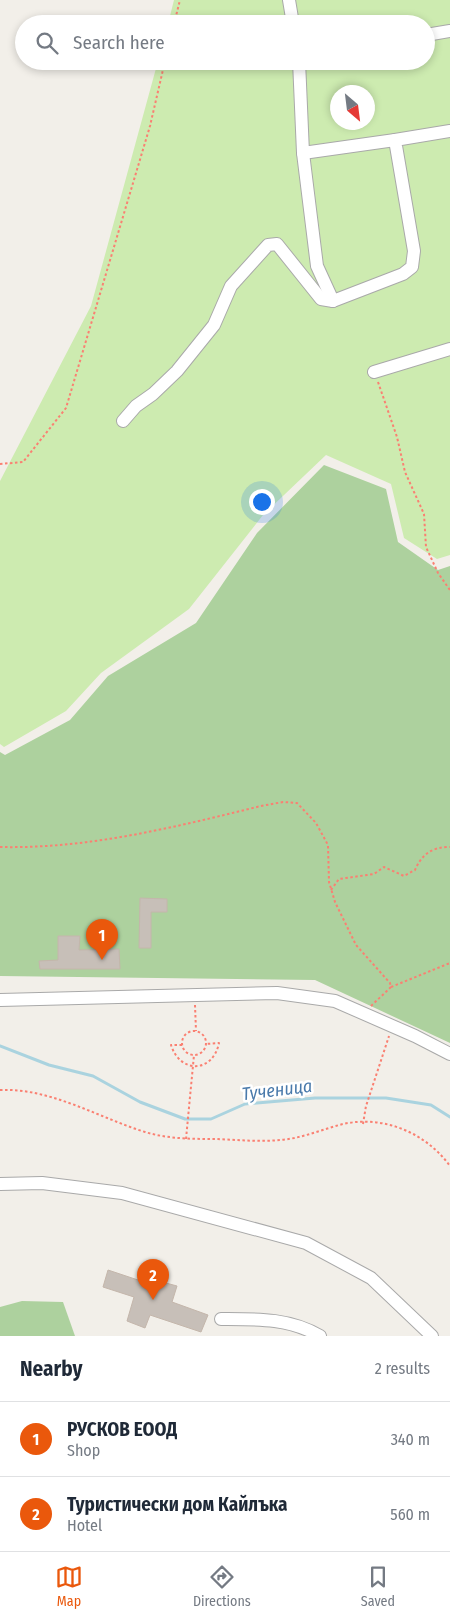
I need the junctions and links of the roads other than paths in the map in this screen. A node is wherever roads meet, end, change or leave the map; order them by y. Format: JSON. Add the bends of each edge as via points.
{"nodes":[{"id":1,"x":288,"y":0,"type":"edge"},
{"id":2,"x":291,"y":15,"type":"edge"},
{"id":3,"x":450,"y":31,"type":"edge"},
{"id":4,"x":435,"y":34,"type":"edge"},
{"id":5,"x":299,"y":70,"type":"edge"},
{"id":6,"x":450,"y":131,"type":"edge"},
{"id":7,"x":395,"y":140,"type":"junction"},
{"id":8,"x":303,"y":153,"type":"junction"},
{"id":9,"x":333,"y":301,"type":"junction"},
{"id":10,"x":450,"y":349,"type":"edge"},
{"id":11,"x":374,"y":372,"type":"road end"},
{"id":12,"x":123,"y":421,"type":"dead end"},
{"id":13,"x":0,"y":1000,"type":"edge"},
{"id":14,"x":450,"y":1054,"type":"edge"},
{"id":15,"x":0,"y":1184,"type":"edge"},
{"id":16,"x":221,"y":1319,"type":"dead end"},
{"id":17,"x":309,"y":1332,"type":"edge"},
{"id":18,"x":320,"y":1336,"type":"edge"},
{"id":19,"x":432,"y":1336,"type":"edge"}],
"edges":[{"from":1,"to":2,"type":"street"},
{"from":3,"to":4,"type":"street"},
{"from":5,"to":8,"type":"street"},
{"from":6,"to":7,"type":"street"},
{"from":7,"to":8,"type":"street"},
{"from":7,"to":9,"type":"street","via":[[414,250],[412,267],[403,274]]},
{"from":8,"to":9,"type":"street","via":[[318,266]]},
{"from":9,"to":12,"type":"street","via":[[321,299],[277,244],[268,245],[231,286],[214,324],[177,371]]},
{"from":10,"to":11,"type":"street"},
{"from":13,"to":14,"type":"street","via":[[277,994],[335,1001]]},
{"from":15,"to":19,"type":"street","via":[[42,1183],[122,1193],[306,1243],[371,1278]]},
{"from":16,"to":17,"type":"street","via":[[279,1320]]},
{"from":17,"to":18,"type":"street"}]}
